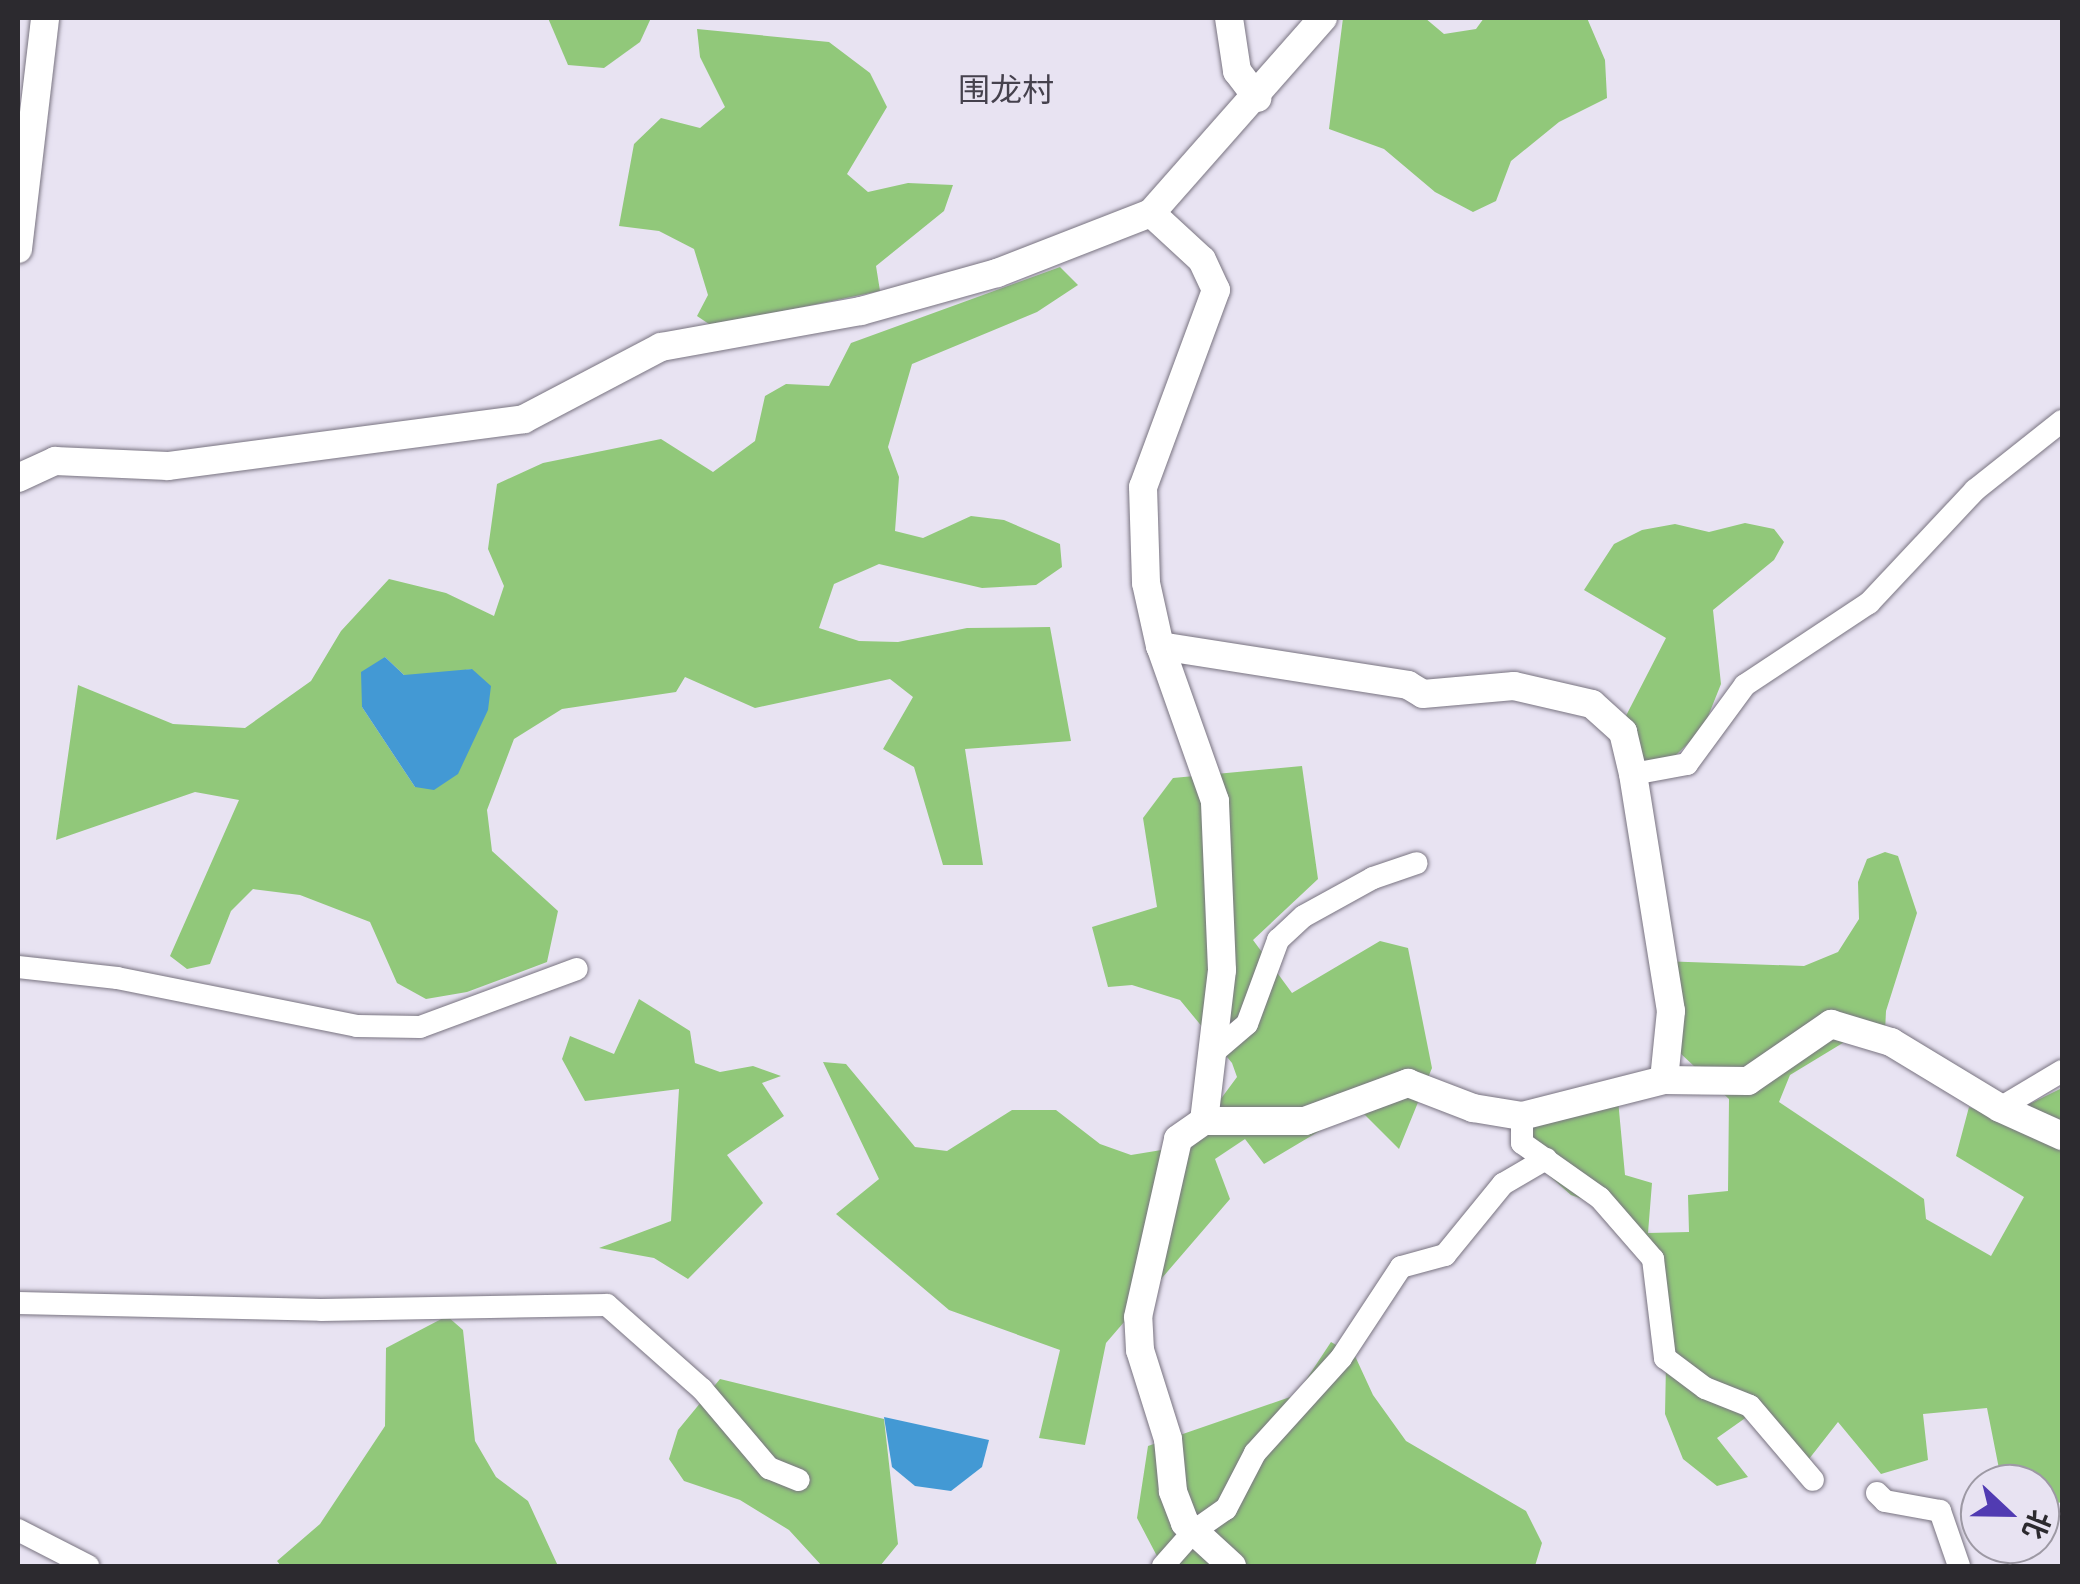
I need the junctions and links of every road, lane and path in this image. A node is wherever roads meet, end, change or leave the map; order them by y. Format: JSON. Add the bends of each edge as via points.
{"nodes":[{"id":1,"x":45,"y":18,"type":"edge"},
{"id":2,"x":1230,"y":18,"type":"edge"},
{"id":3,"x":1324,"y":18,"type":"edge"},
{"id":4,"x":1256,"y":98,"type":"junction"},
{"id":5,"x":1151,"y":213,"type":"junction"},
{"id":6,"x":18,"y":249,"type":"edge"},
{"id":7,"x":2062,"y":421,"type":"edge"},
{"id":8,"x":18,"y":478,"type":"edge"},
{"id":9,"x":1160,"y":646,"type":"junction"},
{"id":10,"x":1633,"y":774,"type":"junction"},
{"id":11,"x":1417,"y":863,"type":"dead end"},
{"id":12,"x":18,"y":967,"type":"edge"},
{"id":13,"x":577,"y":969,"type":"dead end"},
{"id":14,"x":1214,"y":1052,"type":"junction"},
{"id":15,"x":2062,"y":1071,"type":"edge"},
{"id":16,"x":1664,"y":1080,"type":"junction"},
{"id":17,"x":2000,"y":1108,"type":"junction"},
{"id":18,"x":1522,"y":1116,"type":"junction"},
{"id":19,"x":1204,"y":1121,"type":"junction"},
{"id":20,"x":2062,"y":1136,"type":"edge"},
{"id":21,"x":1546,"y":1158,"type":"junction"},
{"id":22,"x":18,"y":1304,"type":"edge"},
{"id":23,"x":800,"y":1480,"type":"dead end"},
{"id":24,"x":1813,"y":1480,"type":"dead end"},
{"id":25,"x":1877,"y":1493,"type":"dead end"},
{"id":26,"x":1190,"y":1526,"type":"junction"},
{"id":27,"x":18,"y":1530,"type":"edge"},
{"id":28,"x":88,"y":1566,"type":"edge"},
{"id":29,"x":1162,"y":1566,"type":"edge"},
{"id":30,"x":1232,"y":1566,"type":"edge"},
{"id":31,"x":1959,"y":1566,"type":"edge"}],
"edges":[{"from":1,"to":6,"type":"street"},
{"from":2,"to":4,"type":"street","via":[[1237,71]]},
{"from":3,"to":4,"type":"street"},
{"from":4,"to":5,"type":"street"},
{"from":5,"to":8,"type":"street","via":[[997,274],[862,311],[661,347],[524,419],[168,466],[56,461]]},
{"from":5,"to":9,"type":"street","via":[[1202,260],[1216,290],[1143,487],[1146,583]]},
{"from":7,"to":10,"type":"street","via":[[1975,490],[1869,603],[1745,684],[1687,764]]},
{"from":9,"to":10,"type":"street","via":[[1408,684],[1424,694],[1514,686],[1592,704],[1623,732]]},
{"from":9,"to":14,"type":"street","via":[[1215,800],[1222,970]]},
{"from":10,"to":16,"type":"street","via":[[1671,1011]]},
{"from":11,"to":14,"type":"street","via":[[1373,878],[1304,916],[1278,940],[1246,1024]]},
{"from":12,"to":13,"type":"street","via":[[116,978],[357,1026],[420,1027]]},
{"from":14,"to":19,"type":"street"},
{"from":15,"to":17,"type":"street"},
{"from":16,"to":17,"type":"street","via":[[1748,1082],[1831,1024],[1891,1042]]},
{"from":16,"to":18,"type":"street"},
{"from":17,"to":20,"type":"street"},
{"from":18,"to":19,"type":"street","via":[[1473,1108],[1408,1083],[1305,1120]]},
{"from":18,"to":21,"type":"street","via":[[1522,1143]]},
{"from":19,"to":26,"type":"street","via":[[1178,1139],[1138,1317],[1140,1350]]},
{"from":21,"to":24,"type":"street","via":[[1600,1198],[1653,1260],[1665,1358],[1705,1388],[1750,1406]]},
{"from":21,"to":26,"type":"street","via":[[1503,1184],[1446,1255],[1401,1267],[1340,1358],[1254,1453],[1226,1509]]},
{"from":22,"to":23,"type":"street","via":[[321,1310],[607,1305],[702,1389],[769,1468]]},
{"from":25,"to":31,"type":"street","via":[[1885,1501],[1940,1511]]},
{"from":26,"to":29,"type":"street"},
{"from":26,"to":30,"type":"street"},
{"from":27,"to":28,"type":"street"}]}
